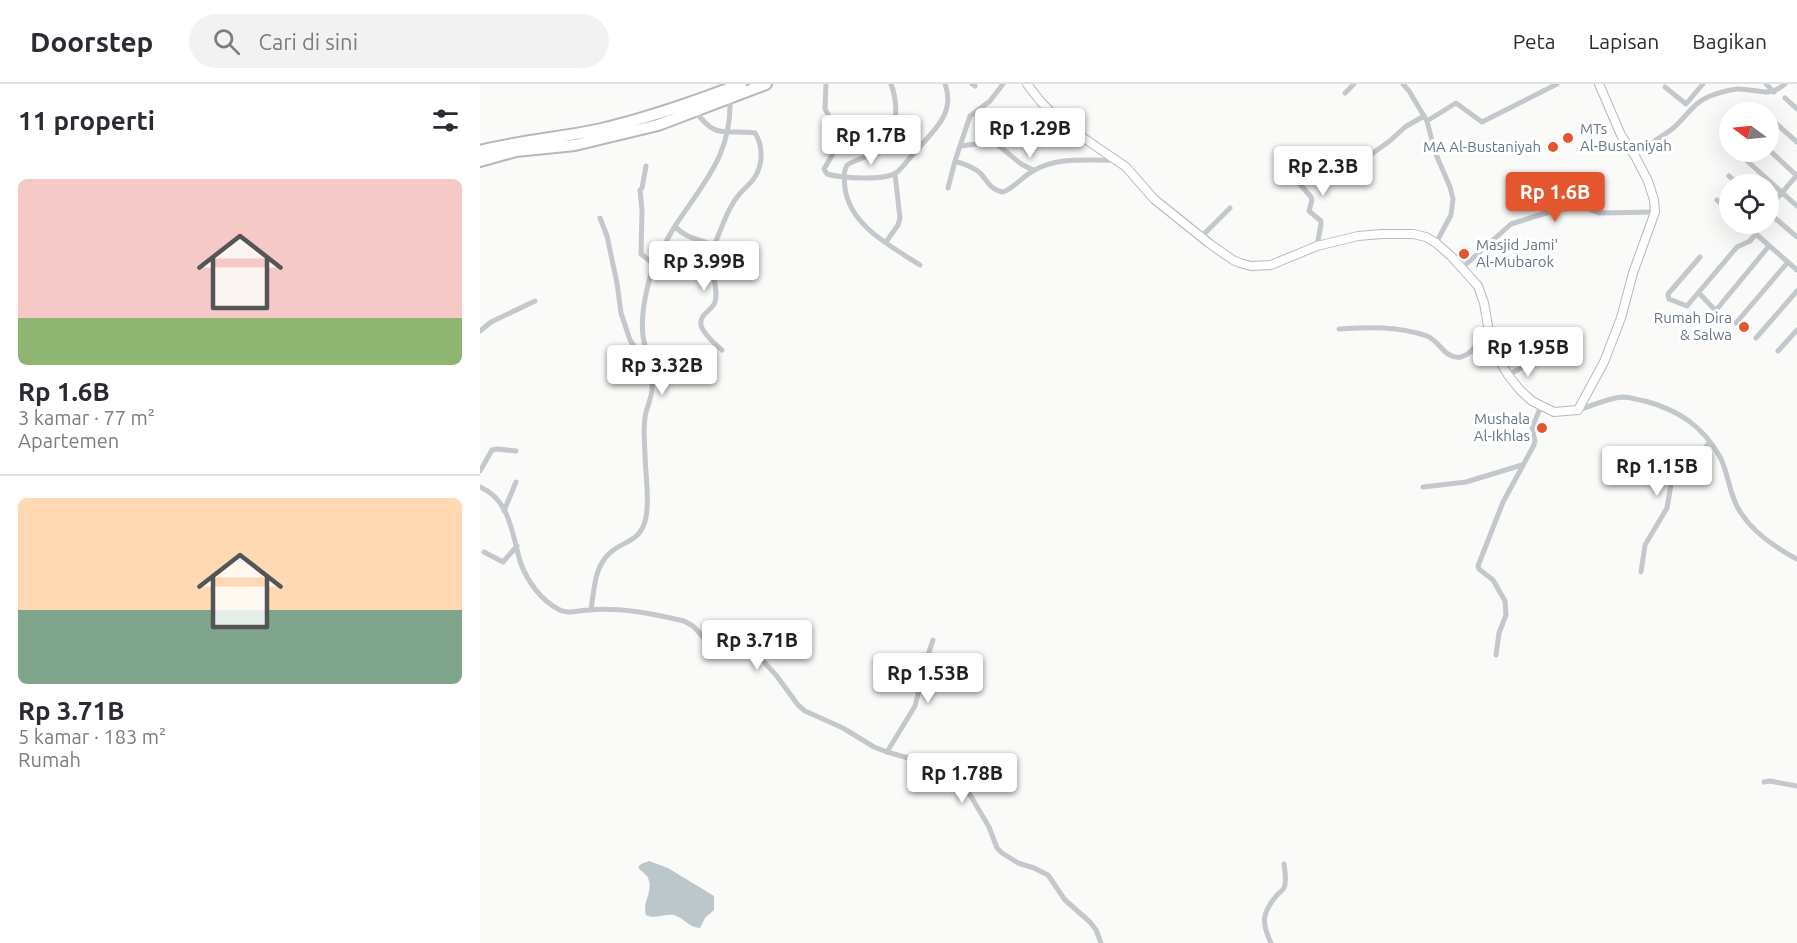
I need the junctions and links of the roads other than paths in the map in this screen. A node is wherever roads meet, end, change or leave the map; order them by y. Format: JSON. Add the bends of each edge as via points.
{"nodes":[{"id":1,"x":741,"y":84,"type":"edge"},
{"id":2,"x":766,"y":84,"type":"edge"},
{"id":3,"x":826,"y":84,"type":"edge"},
{"id":4,"x":891,"y":84,"type":"edge"},
{"id":5,"x":945,"y":84,"type":"edge"},
{"id":6,"x":1003,"y":84,"type":"edge"},
{"id":7,"x":1027,"y":84,"type":"edge"},
{"id":8,"x":1354,"y":84,"type":"edge"},
{"id":9,"x":1403,"y":84,"type":"edge"},
{"id":10,"x":1557,"y":84,"type":"edge"},
{"id":11,"x":1599,"y":84,"type":"edge"},
{"id":12,"x":1766,"y":84,"type":"edge"},
{"id":13,"x":1785,"y":84,"type":"edge"},
{"id":14,"x":1701,"y":85,"type":"edge"},
{"id":15,"x":1665,"y":87,"type":"dead end"},
{"id":16,"x":1774,"y":92,"type":"junction"},
{"id":17,"x":1345,"y":93,"type":"dead end"},
{"id":18,"x":730,"y":97,"type":"junction"},
{"id":19,"x":1785,"y":98,"type":"dead end"},
{"id":20,"x":1797,"y":109,"type":"edge"},
{"id":21,"x":696,"y":111,"type":"junction"},
{"id":22,"x":1426,"y":119,"type":"junction"},
{"id":23,"x":1779,"y":126,"type":"edge"},
{"id":24,"x":728,"y":132,"type":"junction"},
{"id":25,"x":1797,"y":142,"type":"edge"},
{"id":26,"x":961,"y":146,"type":"junction"},
{"id":27,"x":1293,"y":150,"type":"dead end"},
{"id":28,"x":480,"y":151,"type":"edge"},
{"id":29,"x":1635,"y":156,"type":"junction"},
{"id":30,"x":1779,"y":159,"type":"edge"},
{"id":31,"x":1117,"y":160,"type":"junction"},
{"id":32,"x":480,"y":161,"type":"edge"},
{"id":33,"x":955,"y":161,"type":"junction"},
{"id":34,"x":1748,"y":162,"type":"edge"},
{"id":35,"x":645,"y":166,"type":"dead end"},
{"id":36,"x":1033,"y":170,"type":"junction"},
{"id":37,"x":895,"y":174,"type":"junction"},
{"id":38,"x":1797,"y":175,"type":"edge"},
{"id":39,"x":1340,"y":177,"type":"dead end"},
{"id":40,"x":844,"y":178,"type":"junction"},
{"id":41,"x":948,"y":188,"type":"dead end"},
{"id":42,"x":1782,"y":193,"type":"junction"},
{"id":43,"x":1779,"y":197,"type":"edge"},
{"id":44,"x":1797,"y":206,"type":"edge"},
{"id":45,"x":1230,"y":208,"type":"dead end"},
{"id":46,"x":1655,"y":212,"type":"junction"},
{"id":47,"x":600,"y":218,"type":"dead end"},
{"id":48,"x":1779,"y":220,"type":"edge"},
{"id":49,"x":675,"y":226,"type":"junction"},
{"id":50,"x":1756,"y":234,"type":"joint"},
{"id":51,"x":1201,"y":237,"type":"junction"},
{"id":52,"x":1797,"y":237,"type":"edge"},
{"id":53,"x":886,"y":242,"type":"junction"},
{"id":54,"x":1436,"y":243,"type":"junction"},
{"id":55,"x":714,"y":246,"type":"junction"},
{"id":56,"x":1317,"y":246,"type":"junction"},
{"id":57,"x":1769,"y":246,"type":"junction"},
{"id":58,"x":1700,"y":257,"type":"dead end"},
{"id":59,"x":1788,"y":262,"type":"junction"},
{"id":60,"x":654,"y":264,"type":"junction"},
{"id":61,"x":920,"y":265,"type":"dead end"},
{"id":62,"x":1463,"y":267,"type":"junction"},
{"id":63,"x":1797,"y":270,"type":"edge"},
{"id":64,"x":1797,"y":291,"type":"edge"},
{"id":65,"x":1699,"y":293,"type":"junction"},
{"id":66,"x":535,"y":301,"type":"dead end"},
{"id":67,"x":1736,"y":323,"type":"dead end"},
{"id":68,"x":1339,"y":329,"type":"dead end"},
{"id":69,"x":1797,"y":330,"type":"edge"},
{"id":70,"x":480,"y":331,"type":"edge"},
{"id":71,"x":1489,"y":332,"type":"junction"},
{"id":72,"x":1756,"y":338,"type":"dead end"},
{"id":73,"x":722,"y":350,"type":"dead end"},
{"id":74,"x":1778,"y":351,"type":"dead end"},
{"id":75,"x":1536,"y":360,"type":"dead end"},
{"id":76,"x":649,"y":368,"type":"junction"},
{"id":77,"x":1508,"y":375,"type":"junction"},
{"id":78,"x":1541,"y":406,"type":"junction"},
{"id":79,"x":1578,"y":410,"type":"junction"},
{"id":80,"x":1710,"y":442,"type":"junction"},
{"id":81,"x":516,"y":451,"type":"dead end"},
{"id":82,"x":1522,"y":465,"type":"junction"},
{"id":83,"x":480,"y":471,"type":"edge"},
{"id":84,"x":516,"y":482,"type":"dead end"},
{"id":85,"x":480,"y":487,"type":"edge"},
{"id":86,"x":1423,"y":487,"type":"dead end"},
{"id":87,"x":504,"y":511,"type":"junction"},
{"id":88,"x":517,"y":546,"type":"junction"},
{"id":89,"x":484,"y":552,"type":"dead end"},
{"id":90,"x":1797,"y":559,"type":"edge"},
{"id":91,"x":1641,"y":572,"type":"dead end"},
{"id":92,"x":591,"y":609,"type":"junction"},
{"id":93,"x":933,"y":640,"type":"dead end"},
{"id":94,"x":1496,"y":655,"type":"dead end"},
{"id":95,"x":887,"y":752,"type":"junction"},
{"id":96,"x":1764,"y":782,"type":"dead end"},
{"id":97,"x":1797,"y":786,"type":"edge"},
{"id":98,"x":1284,"y":864,"type":"dead end"},
{"id":99,"x":1101,"y":943,"type":"edge"},
{"id":100,"x":1271,"y":943,"type":"edge"}],
"edges":[{"from":1,"to":28,"type":"highway","via":[[608,127]]},
{"from":2,"to":18,"type":"highway"},
{"from":3,"to":40,"type":"street","via":[[825,109],[837,137],[834,152],[824,168],[827,174]]},
{"from":4,"to":40,"type":"street","via":[[896,111],[886,143],[877,152],[847,165]]},
{"from":5,"to":37,"type":"street","via":[[949,94],[945,116]]},
{"from":6,"to":26,"type":"street","via":[[990,101],[972,113]]},
{"from":7,"to":31,"type":"street","via":[[1057,118]]},
{"from":8,"to":17,"type":"street"},
{"from":9,"to":22,"type":"street"},
{"from":10,"to":22,"type":"street","via":[[1482,122],[1456,103]]},
{"from":11,"to":29,"type":"street","via":[[1620,135]]},
{"from":12,"to":16,"type":"street"},
{"from":13,"to":16,"type":"street"},
{"from":14,"to":15,"type":"street","via":[[1686,104]]},
{"from":16,"to":29,"type":"street","via":[[1737,89],[1709,96]]},
{"from":18,"to":21,"type":"highway"},
{"from":18,"to":24,"type":"street"},
{"from":19,"to":20,"type":"street"},
{"from":21,"to":24,"type":"street","via":[[712,129]]},
{"from":21,"to":32,"type":"highway","via":[[585,143],[516,151]]},
{"from":22,"to":39,"type":"street","via":[[1405,127]]},
{"from":22,"to":54,"type":"street","via":[[1453,199],[1451,215]]},
{"from":23,"to":25,"type":"street"},
{"from":24,"to":49,"type":"street","via":[[718,161]]},
{"from":24,"to":55,"type":"street","via":[[756,133],[762,149],[758,172],[732,205]]},
{"from":26,"to":33,"type":"street"},
{"from":26,"to":36,"type":"street","via":[[990,142]]},
{"from":27,"to":56,"type":"street","via":[[1280,161],[1311,197],[1309,211],[1321,224]]},
{"from":29,"to":46,"type":"street","via":[[1648,181]]},
{"from":30,"to":38,"type":"street"},
{"from":31,"to":36,"type":"street","via":[[1071,160]]},
{"from":31,"to":51,"type":"street","via":[[1154,199]]},
{"from":33,"to":36,"type":"street","via":[[981,174],[1002,192]]},
{"from":33,"to":41,"type":"street"},
{"from":34,"to":42,"type":"street"},
{"from":35,"to":60,"type":"street","via":[[640,190],[641,254]]},
{"from":37,"to":40,"type":"street"},
{"from":37,"to":53,"type":"street","via":[[900,218]]},
{"from":38,"to":42,"type":"street"},
{"from":40,"to":53,"type":"street","via":[[856,215]]},
{"from":42,"to":43,"type":"street"},
{"from":42,"to":44,"type":"street"},
{"from":45,"to":51,"type":"street"},
{"from":46,"to":62,"type":"street","via":[[1599,213],[1586,208],[1543,214],[1511,224]]},
{"from":46,"to":79,"type":"street","via":[[1604,362]]},
{"from":47,"to":76,"type":"street","via":[[621,313],[630,340]]},
{"from":48,"to":52,"type":"street"},
{"from":49,"to":55,"type":"street","via":[[685,235]]},
{"from":49,"to":60,"type":"street"},
{"from":50,"to":57,"type":"street"},
{"from":50,"to":65,"type":"street","via":[[1737,247]]},
{"from":51,"to":56,"type":"street","via":[[1233,260],[1251,266],[1271,265]]},
{"from":53,"to":61,"type":"street"},
{"from":54,"to":56,"type":"street","via":[[1419,235],[1382,234]]},
{"from":54,"to":62,"type":"street"},
{"from":55,"to":73,"type":"street","via":[[715,301],[704,314],[701,326]]},
{"from":57,"to":59,"type":"street"},
{"from":57,"to":65,"type":"street","via":[[1717,309]]},
{"from":58,"to":65,"type":"street","via":[[1667,297],[1687,306]]},
{"from":59,"to":63,"type":"street"},
{"from":59,"to":67,"type":"street"},
{"from":60,"to":76,"type":"street","via":[[643,325]]},
{"from":62,"to":71,"type":"street","via":[[1482,294]]},
{"from":64,"to":72,"type":"street"},
{"from":66,"to":70,"type":"street"},
{"from":68,"to":71,"type":"street","via":[[1395,328],[1430,337],[1454,357],[1469,353]]},
{"from":69,"to":74,"type":"street"},
{"from":71,"to":77,"type":"street"},
{"from":75,"to":77,"type":"street"},
{"from":76,"to":92,"type":"street","via":[[652,390],[644,451],[646,518],[634,539],[603,561]]},
{"from":77,"to":78,"type":"street"},
{"from":78,"to":79,"type":"street","via":[[1554,412]]},
{"from":78,"to":82,"type":"street","via":[[1532,428],[1534,445]]},
{"from":79,"to":80,"type":"street","via":[[1622,397],[1643,401],[1678,413]]},
{"from":80,"to":90,"type":"street","via":[[1721,459],[1740,512],[1775,546]]},
{"from":80,"to":91,"type":"street","via":[[1671,484],[1667,508],[1645,545]]},
{"from":81,"to":83,"type":"street","via":[[492,450]]},
{"from":82,"to":86,"type":"street","via":[[1466,482]]},
{"from":82,"to":94,"type":"street","via":[[1478,566],[1497,585],[1505,601],[1507,611]]},
{"from":84,"to":87,"type":"street"},
{"from":85,"to":87,"type":"street","via":[[494,495]]},
{"from":87,"to":88,"type":"street"},
{"from":88,"to":89,"type":"street","via":[[503,562]]},
{"from":88,"to":92,"type":"street","via":[[524,571],[545,601],[563,612]]},
{"from":92,"to":95,"type":"street","via":[[630,611],[684,621],[704,638],[758,657],[801,708]]},
{"from":93,"to":95,"type":"street","via":[[915,706]]},
{"from":95,"to":99,"type":"street","via":[[953,775],[966,788],[1002,854],[1048,875],[1065,900],[1090,922]]},
{"from":96,"to":97,"type":"street"},
{"from":98,"to":100,"type":"street","via":[[1284,886],[1264,918]]}]}
